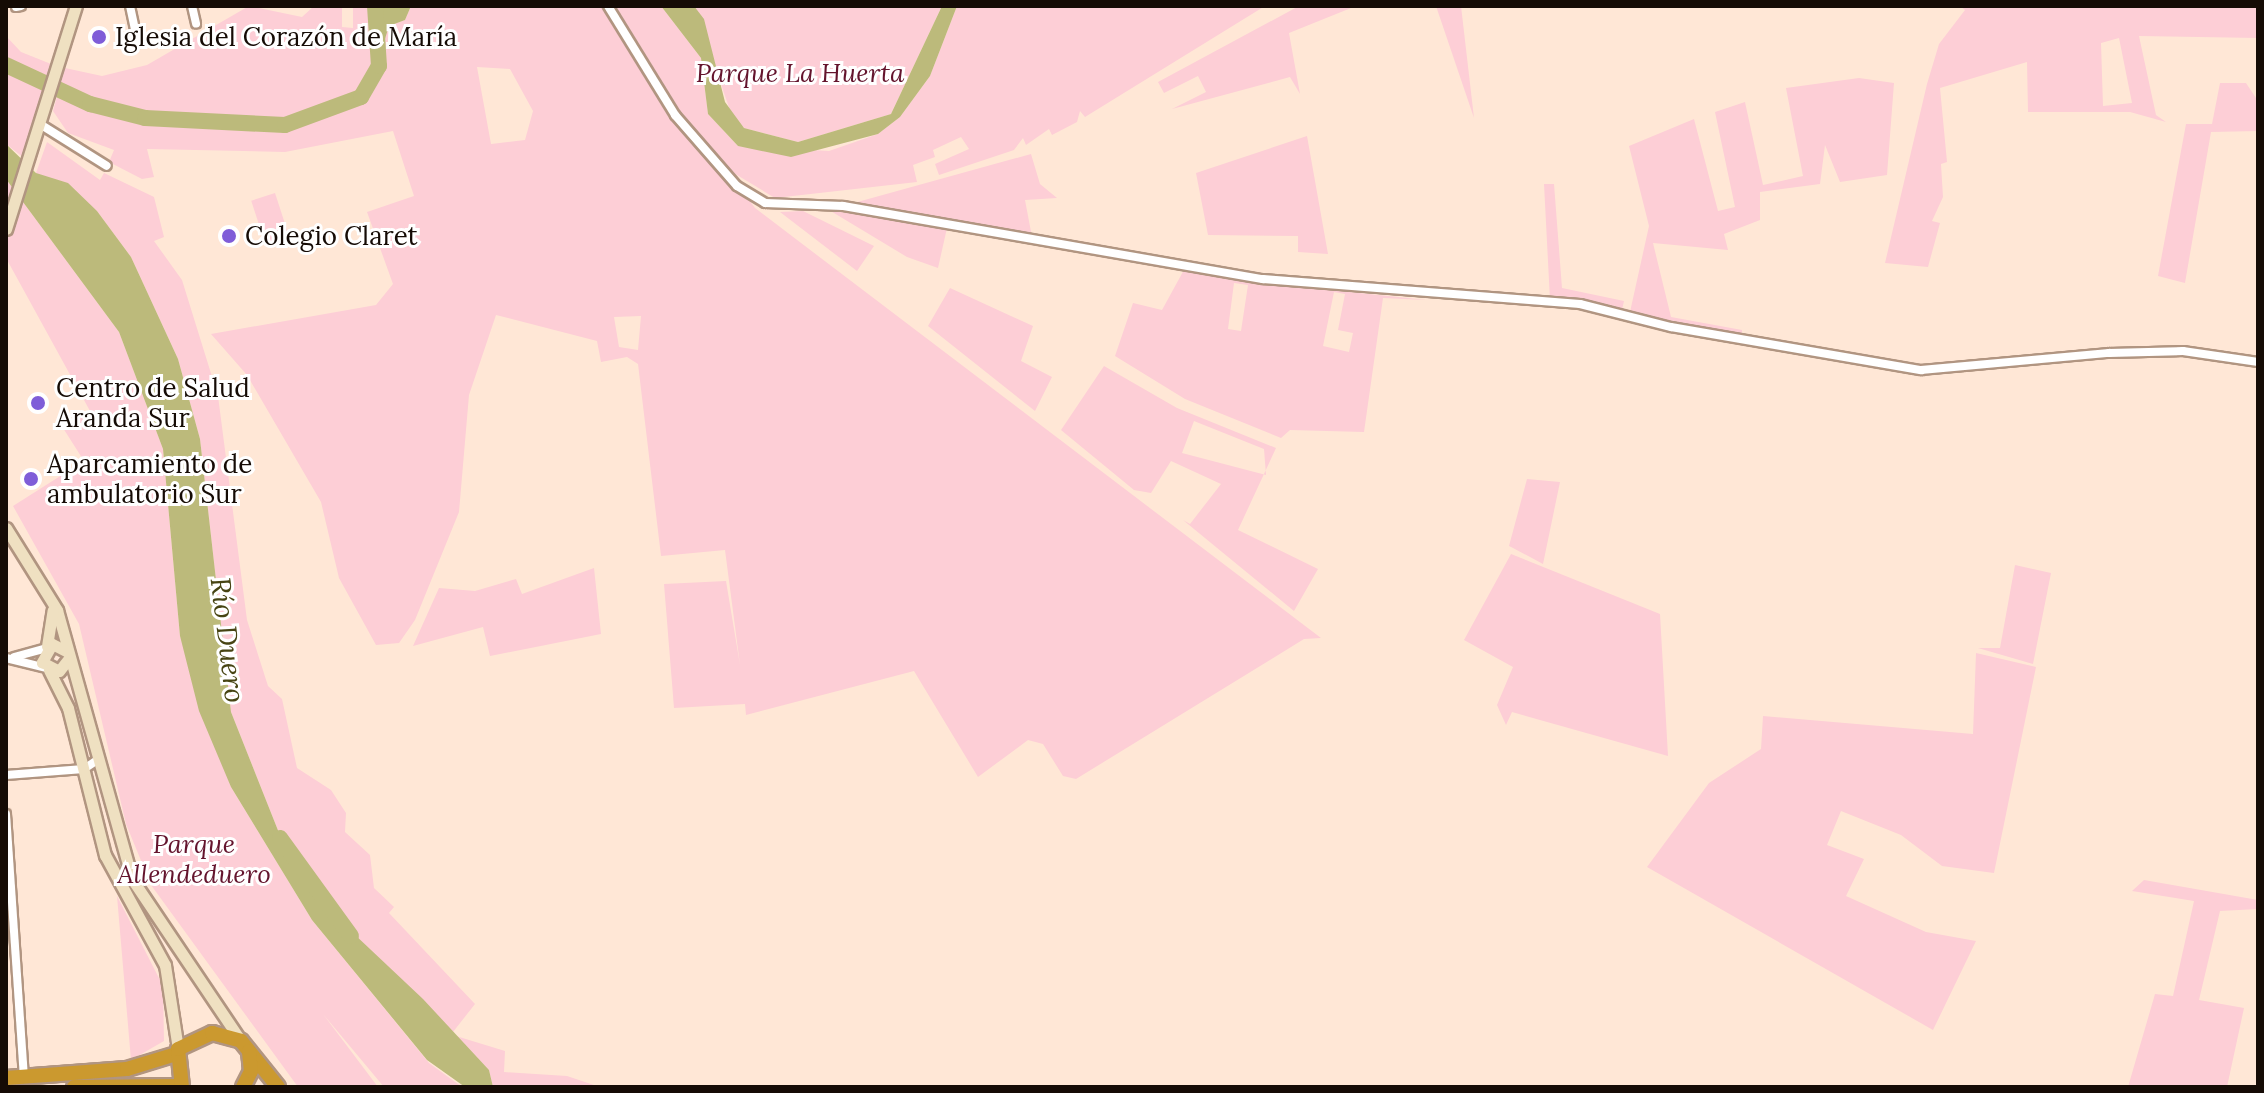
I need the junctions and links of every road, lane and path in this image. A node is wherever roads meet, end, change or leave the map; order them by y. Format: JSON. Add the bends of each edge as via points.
{"nodes":[{"id":1,"x":76,"y":6,"type":"edge"},
{"id":2,"x":130,"y":6,"type":"edge"},
{"id":3,"x":192,"y":6,"type":"edge"},
{"id":4,"x":608,"y":6,"type":"edge"},
{"id":5,"x":196,"y":24,"type":"dead end"},
{"id":6,"x":138,"y":43,"type":"dead end"},
{"id":7,"x":40,"y":132,"type":"junction"},
{"id":8,"x":107,"y":166,"type":"dead end"},
{"id":9,"x":6,"y":228,"type":"edge"},
{"id":10,"x":2258,"y":362,"type":"edge"},
{"id":11,"x":6,"y":528,"type":"edge"},
{"id":12,"x":52,"y":601,"type":"junction"},
{"id":13,"x":46,"y":647,"type":"junction"},
{"id":14,"x":69,"y":655,"type":"junction"},
{"id":15,"x":6,"y":658,"type":"edge"},
{"id":16,"x":48,"y":669,"type":"junction"},
{"id":17,"x":96,"y":761,"type":"junction"},
{"id":18,"x":84,"y":769,"type":"junction"},
{"id":19,"x":6,"y":775,"type":"edge"},
{"id":20,"x":6,"y":814,"type":"edge"},
{"id":21,"x":245,"y":1046,"type":"junction"},
{"id":22,"x":173,"y":1054,"type":"junction"},
{"id":23,"x":24,"y":1077,"type":"junction"},
{"id":24,"x":6,"y":1078,"type":"edge"},
{"id":25,"x":181,"y":1086,"type":"edge"},
{"id":26,"x":74,"y":1087,"type":"edge"},
{"id":27,"x":243,"y":1087,"type":"edge"},
{"id":28,"x":278,"y":1087,"type":"edge"}],
"edges":[{"from":1,"to":7,"type":"street"},
{"from":2,"to":6,"type":"street"},
{"from":3,"to":5,"type":"street"},
{"from":4,"to":10,"type":"street","via":[[675,115],[737,186],[765,203],[843,206],[1263,279],[1580,304],[1671,327],[1921,370],[2183,351]]},
{"from":7,"to":8,"type":"street"},
{"from":7,"to":9,"type":"street"},
{"from":11,"to":12,"type":"street"},
{"from":12,"to":13,"type":"street"},
{"from":12,"to":14,"type":"street"},
{"from":13,"to":14,"type":"street"},
{"from":13,"to":15,"type":"street"},
{"from":13,"to":16,"type":"street"},
{"from":14,"to":16,"type":"street","via":[[64,669]]},
{"from":14,"to":17,"type":"street"},
{"from":15,"to":16,"type":"street"},
{"from":16,"to":18,"type":"street","via":[[68,708]]},
{"from":17,"to":18,"type":"street"},
{"from":17,"to":21,"type":"street","via":[[132,879]]},
{"from":18,"to":19,"type":"street"},
{"from":18,"to":22,"type":"street","via":[[105,855],[165,965]]},
{"from":20,"to":23,"type":"street"},
{"from":21,"to":22,"type":"highway","via":[[203,1034]]},
{"from":21,"to":27,"type":"highway","via":[[251,1071]]},
{"from":21,"to":28,"type":"highway"},
{"from":22,"to":23,"type":"highway"},
{"from":22,"to":25,"type":"highway"},
{"from":23,"to":24,"type":"highway"},
{"from":25,"to":26,"type":"highway"}]}
